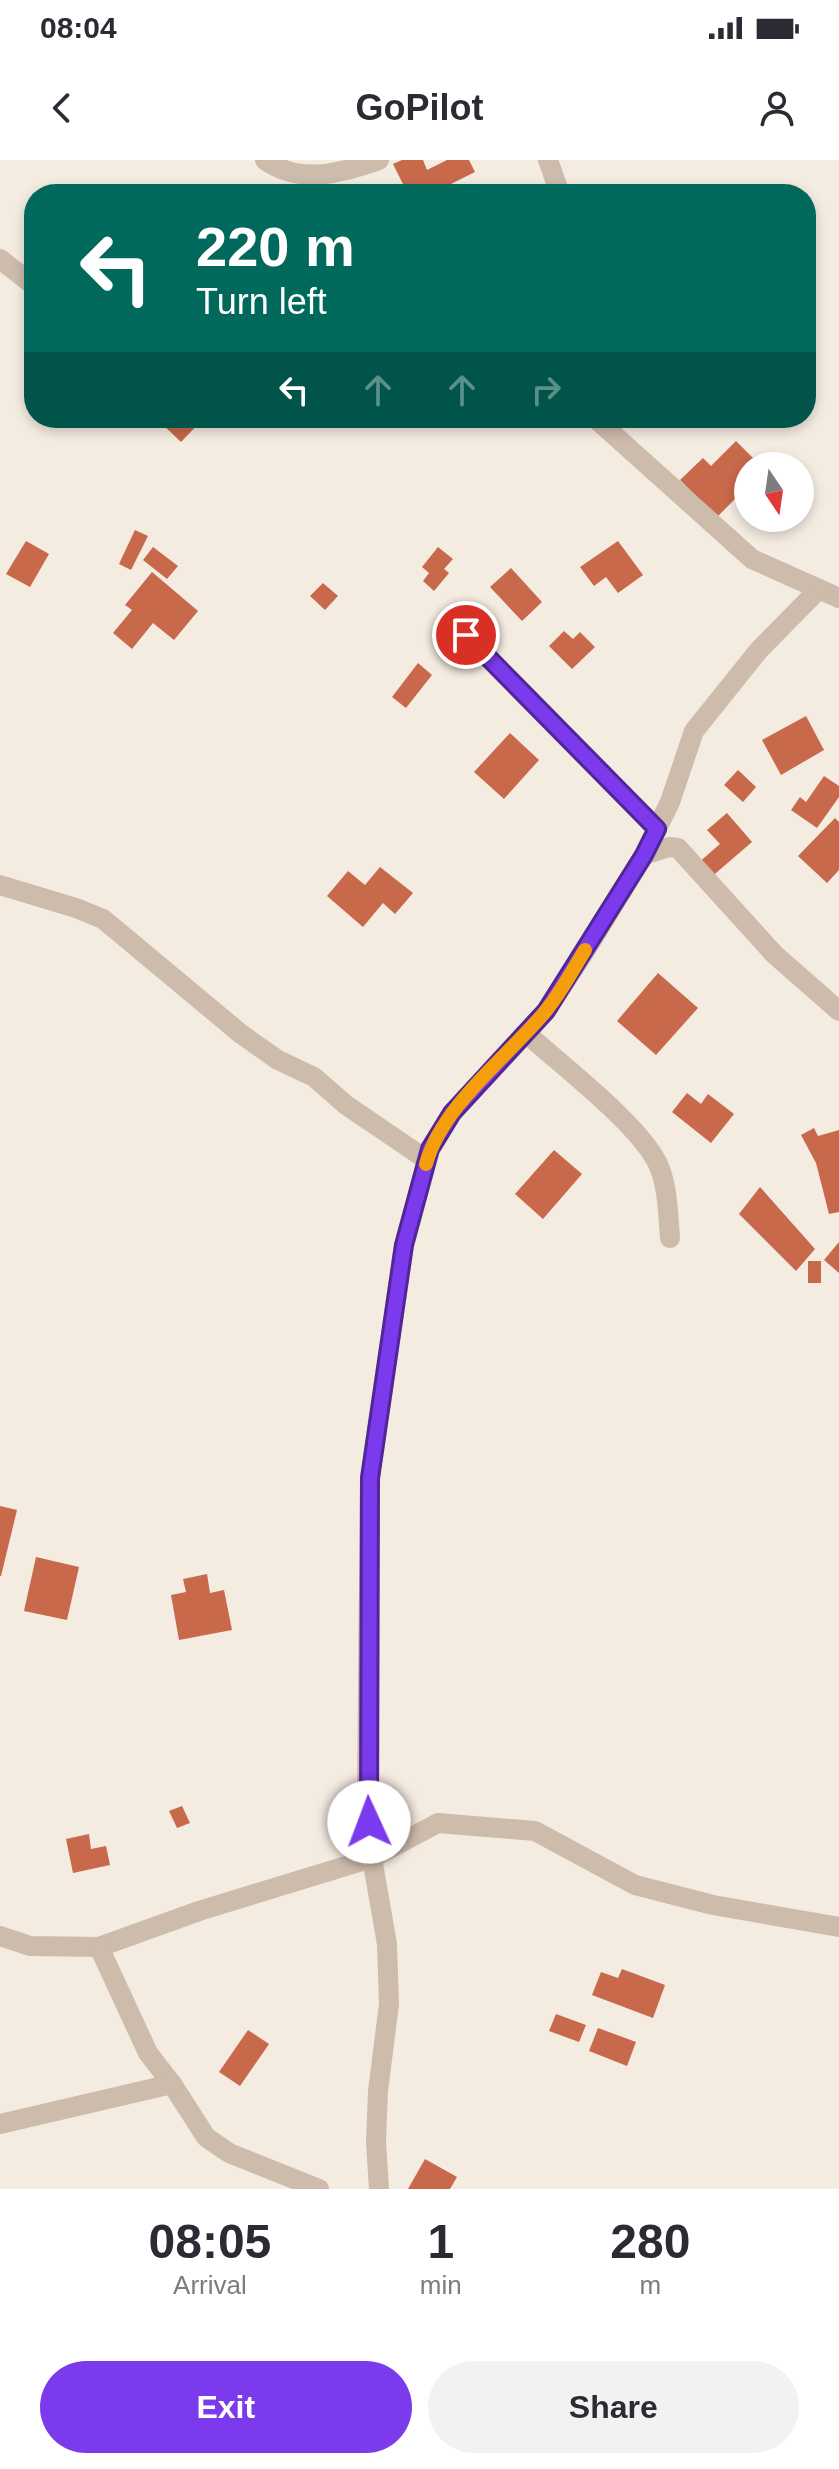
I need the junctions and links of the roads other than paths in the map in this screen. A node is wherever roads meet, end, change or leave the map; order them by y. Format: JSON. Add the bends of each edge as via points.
{"nodes":[{"id":1,"x":265,"y":160,"type":"edge"},
{"id":2,"x":379,"y":160,"type":"edge"},
{"id":3,"x":548,"y":160,"type":"edge"},
{"id":4,"x":556,"y":184,"type":"edge"},
{"id":5,"x":0,"y":259,"type":"edge"},
{"id":6,"x":24,"y":278,"type":"edge"},
{"id":7,"x":606,"y":428,"type":"edge"},
{"id":8,"x":819,"y":589,"type":"junction"},
{"id":9,"x":839,"y":598,"type":"edge"},
{"id":10,"x":466,"y":635,"type":"dead end"},
{"id":11,"x":657,"y":829,"type":"junction"},
{"id":12,"x":644,"y":855,"type":"junction"},
{"id":13,"x":0,"y":885,"type":"edge"},
{"id":14,"x":839,"y":1011,"type":"edge"},
{"id":15,"x":526,"y":1033,"type":"junction"},
{"id":16,"x":427,"y":1160,"type":"junction"},
{"id":17,"x":670,"y":1238,"type":"dead end"},
{"id":18,"x":372,"y":1858,"type":"junction"},
{"id":19,"x":839,"y":1927,"type":"edge"},
{"id":20,"x":0,"y":1936,"type":"edge"},
{"id":21,"x":99,"y":1947,"type":"junction"},
{"id":22,"x":172,"y":2084,"type":"junction"},
{"id":23,"x":0,"y":2124,"type":"edge"},
{"id":24,"x":318,"y":2188,"type":"edge"},
{"id":25,"x":379,"y":2189,"type":"edge"}],
"edges":[{"from":1,"to":2,"type":"street","via":[[278,169],[309,176]]},
{"from":3,"to":4,"type":"street"},
{"from":5,"to":6,"type":"street"},
{"from":7,"to":8,"type":"street","via":[[752,559]]},
{"from":8,"to":9,"type":"street"},
{"from":8,"to":11,"type":"street","via":[[759,650],[694,731]]},
{"from":10,"to":11,"type":"street"},
{"from":11,"to":12,"type":"street"},
{"from":12,"to":14,"type":"street","via":[[678,848],[774,954]]},
{"from":12,"to":15,"type":"street","via":[[546,1011]]},
{"from":13,"to":16,"type":"street","via":[[103,919],[241,1034],[314,1077]]},
{"from":15,"to":16,"type":"street","via":[[452,1113]]},
{"from":15,"to":17,"type":"street","via":[[603,1102],[658,1164]]},
{"from":16,"to":18,"type":"street","via":[[404,1245],[370,1478],[367,1791]]},
{"from":18,"to":19,"type":"street","via":[[438,1823],[535,1831],[635,1885]]},
{"from":18,"to":21,"type":"street"},
{"from":18,"to":25,"type":"street","via":[[387,1944],[389,2004],[378,2091]]},
{"from":20,"to":21,"type":"street","via":[[30,1946]]},
{"from":21,"to":22,"type":"street","via":[[148,2053]]},
{"from":22,"to":23,"type":"street"},
{"from":22,"to":24,"type":"street","via":[[206,2137],[229,2153]]}]}
